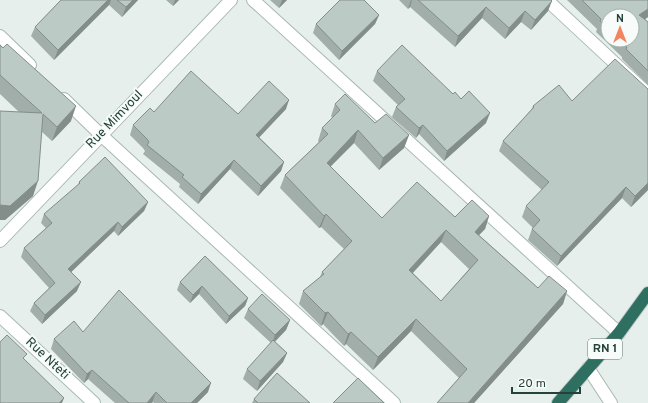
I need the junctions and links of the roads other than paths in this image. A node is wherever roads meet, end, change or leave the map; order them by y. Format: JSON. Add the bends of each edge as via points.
{"nodes":[{"id":1,"x":231,"y":0,"type":"edge"},
{"id":2,"x":253,"y":0,"type":"edge"},
{"id":3,"x":547,"y":0,"type":"edge"},
{"id":4,"x":0,"y":36,"type":"edge"},
{"id":5,"x":39,"y":74,"type":"edge"},
{"id":6,"x":56,"y":91,"type":"edge"},
{"id":7,"x":648,"y":94,"type":"edge"},
{"id":8,"x":101,"y":135,"type":"junction"},
{"id":9,"x":0,"y":241,"type":"edge"},
{"id":10,"x":648,"y":293,"type":"edge"},
{"id":11,"x":0,"y":316,"type":"edge"},
{"id":12,"x":619,"y":333,"type":"junction"},
{"id":13,"x":588,"y":368,"type":"junction"},
{"id":14,"x":94,"y":403,"type":"edge"},
{"id":15,"x":394,"y":403,"type":"edge"},
{"id":16,"x":558,"y":403,"type":"edge"},
{"id":17,"x":610,"y":403,"type":"edge"}],
"edges":[{"from":1,"to":8,"type":"street","name":"Rue Mimvoul"},
{"from":2,"to":12,"type":"street"},
{"from":3,"to":7,"type":"street"},
{"from":4,"to":5,"type":"street"},
{"from":6,"to":8,"type":"street"},
{"from":8,"to":9,"type":"street","name":"Rue Mimvoul"},
{"from":8,"to":15,"type":"street"},
{"from":10,"to":12,"type":"highway","number":"RN 1"},
{"from":11,"to":14,"type":"street","name":"Rue Nteti"},
{"from":12,"to":13,"type":"highway","number":"RN 1"},
{"from":13,"to":16,"type":"highway","number":"RN 1"},
{"from":13,"to":17,"type":"street"}]}
